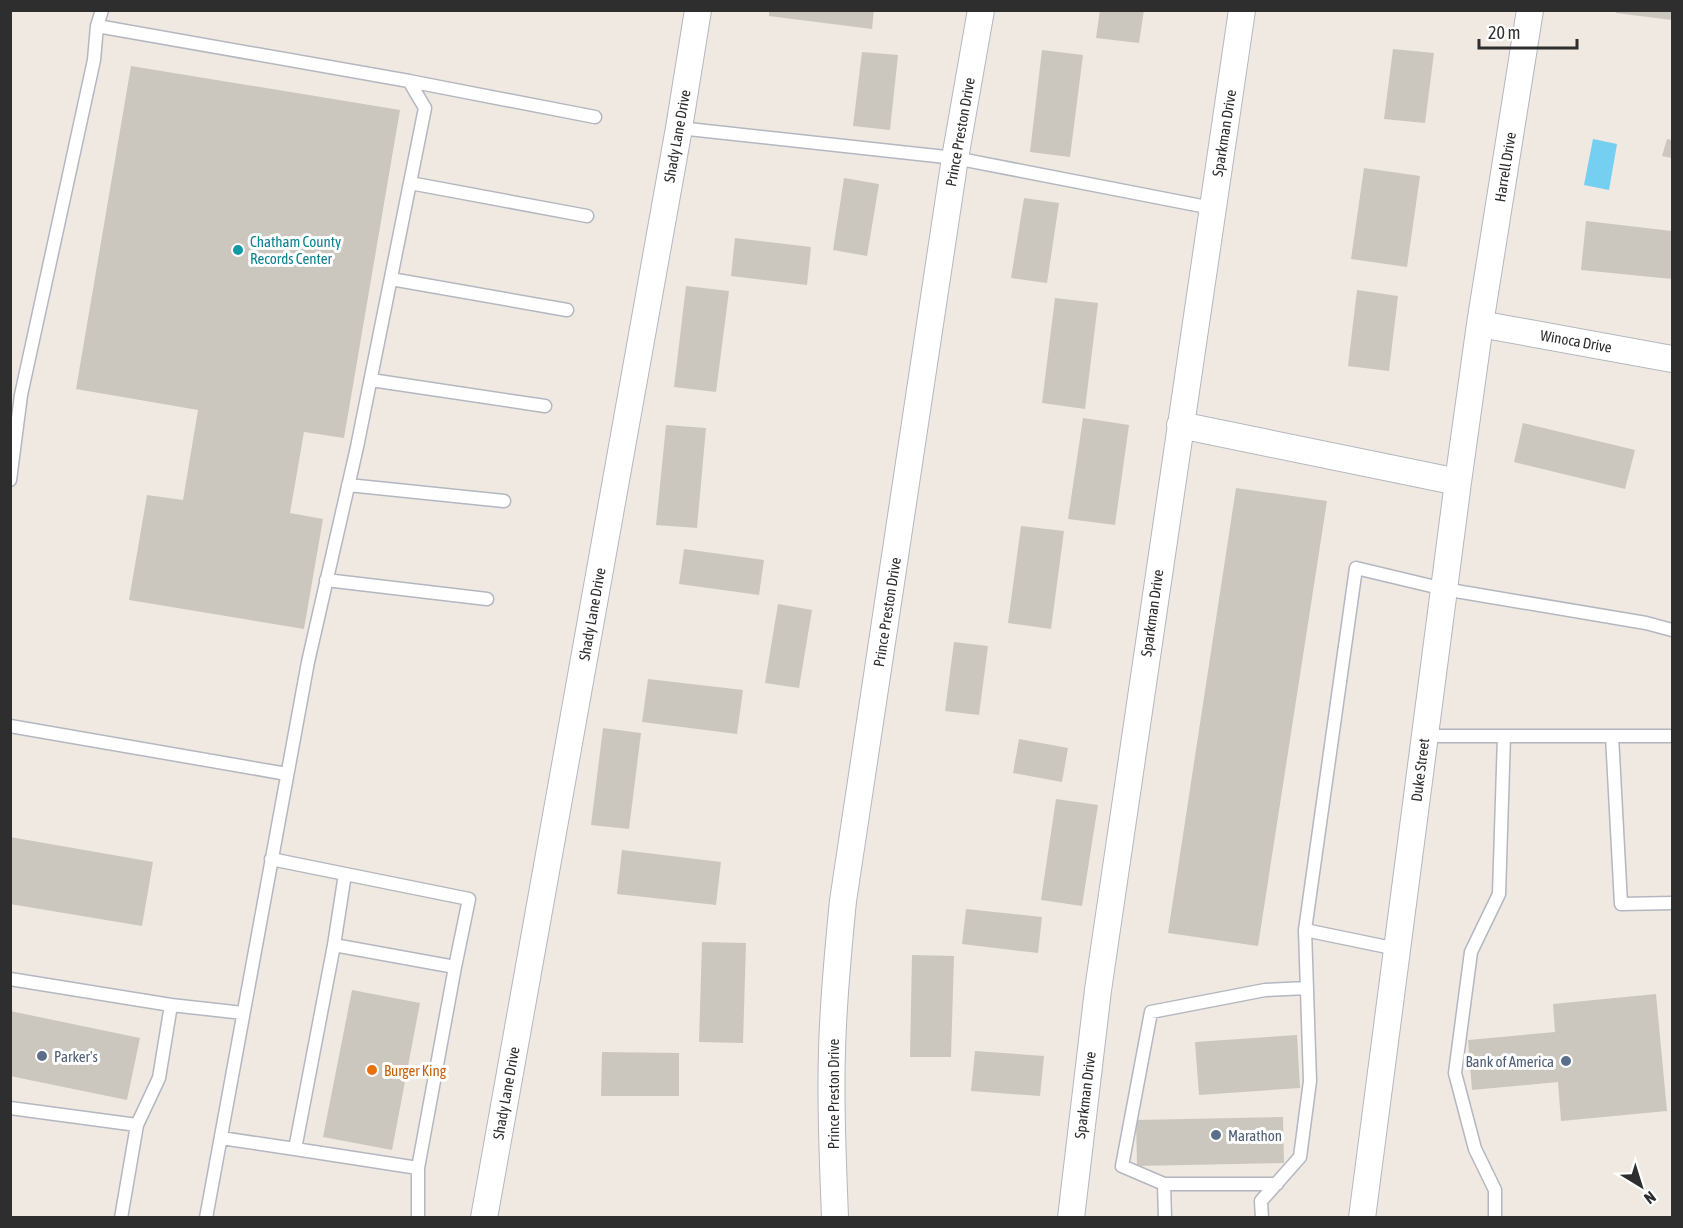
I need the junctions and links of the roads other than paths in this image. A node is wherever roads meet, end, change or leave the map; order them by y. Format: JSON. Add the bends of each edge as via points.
{"nodes":[{"id":1,"x":102,"y":10,"type":"edge"},
{"id":2,"x":698,"y":10,"type":"edge"},
{"id":3,"x":981,"y":10,"type":"edge"},
{"id":4,"x":1242,"y":10,"type":"edge"},
{"id":5,"x":1530,"y":10,"type":"edge"},
{"id":6,"x":97,"y":26,"type":"junction"},
{"id":7,"x":409,"y":81,"type":"junction"},
{"id":8,"x":595,"y":117,"type":"dead end"},
{"id":9,"x":679,"y":128,"type":"junction"},
{"id":10,"x":955,"y":158,"type":"junction"},
{"id":11,"x":410,"y":183,"type":"junction"},
{"id":12,"x":1212,"y":208,"type":"junction"},
{"id":13,"x":587,"y":216,"type":"dead end"},
{"id":14,"x":391,"y":279,"type":"junction"},
{"id":15,"x":567,"y":310,"type":"dead end"},
{"id":16,"x":1480,"y":324,"type":"junction"},
{"id":17,"x":1672,"y":359,"type":"edge"},
{"id":18,"x":371,"y":380,"type":"junction"},
{"id":19,"x":545,"y":406,"type":"dead end"},
{"id":20,"x":1180,"y":425,"type":"junction"},
{"id":21,"x":10,"y":480,"type":"edge"},
{"id":22,"x":1458,"y":482,"type":"junction"},
{"id":23,"x":348,"y":485,"type":"junction"},
{"id":24,"x":504,"y":501,"type":"dead end"},
{"id":25,"x":326,"y":580,"type":"junction"},
{"id":26,"x":1444,"y":589,"type":"junction"},
{"id":27,"x":486,"y":599,"type":"dead end"},
{"id":28,"x":1672,"y":630,"type":"edge"},
{"id":29,"x":10,"y":726,"type":"edge"},
{"id":30,"x":1425,"y":736,"type":"junction"},
{"id":31,"x":1504,"y":736,"type":"junction"},
{"id":32,"x":1612,"y":736,"type":"junction"},
{"id":33,"x":1672,"y":736,"type":"edge"},
{"id":34,"x":287,"y":774,"type":"junction"},
{"id":35,"x":271,"y":859,"type":"junction"},
{"id":36,"x":345,"y":874,"type":"junction"},
{"id":37,"x":1672,"y":903,"type":"edge"},
{"id":38,"x":1305,"y":930,"type":"junction"},
{"id":39,"x":334,"y":945,"type":"junction"},
{"id":40,"x":1397,"y":949,"type":"junction"},
{"id":41,"x":455,"y":967,"type":"junction"},
{"id":42,"x":10,"y":979,"type":"edge"},
{"id":43,"x":1307,"y":988,"type":"junction"},
{"id":44,"x":171,"y":1005,"type":"junction"},
{"id":45,"x":243,"y":1013,"type":"junction"},
{"id":46,"x":10,"y":1108,"type":"edge"},
{"id":47,"x":137,"y":1125,"type":"junction"},
{"id":48,"x":221,"y":1138,"type":"junction"},
{"id":49,"x":295,"y":1149,"type":"junction"},
{"id":50,"x":418,"y":1168,"type":"junction"},
{"id":51,"x":1164,"y":1184,"type":"junction"},
{"id":52,"x":1277,"y":1184,"type":"junction"},
{"id":53,"x":121,"y":1218,"type":"edge"},
{"id":54,"x":206,"y":1218,"type":"edge"},
{"id":55,"x":418,"y":1218,"type":"edge"},
{"id":56,"x":484,"y":1218,"type":"edge"},
{"id":57,"x":835,"y":1218,"type":"edge"},
{"id":58,"x":1071,"y":1218,"type":"edge"},
{"id":59,"x":1165,"y":1218,"type":"edge"},
{"id":60,"x":1262,"y":1218,"type":"edge"},
{"id":61,"x":1362,"y":1218,"type":"edge"},
{"id":62,"x":1495,"y":1218,"type":"edge"}],
"edges":[{"from":1,"to":6,"type":"lane"},
{"from":2,"to":9,"type":"street","name":"Shady Lane Drive"},
{"from":3,"to":10,"type":"street","name":"Prince Preston Drive"},
{"from":4,"to":12,"type":"street","name":"Sparkman Drive"},
{"from":5,"to":16,"type":"street","name":"Harrell Drive"},
{"from":6,"to":7,"type":"lane"},
{"from":6,"to":21,"type":"lane","via":[[94,60],[21,395]]},
{"from":7,"to":8,"type":"lane"},
{"from":7,"to":11,"type":"lane","via":[[425,108]]},
{"from":9,"to":10,"type":"lane"},
{"from":9,"to":56,"type":"street","name":"Shady Lane Drive"},
{"from":10,"to":12,"type":"lane"},
{"from":10,"to":57,"type":"street","name":"Prince Preston Drive","via":[[843,901],[832,1052]]},
{"from":11,"to":13,"type":"lane"},
{"from":11,"to":14,"type":"lane"},
{"from":12,"to":20,"type":"street","name":"Sparkman Drive"},
{"from":14,"to":15,"type":"lane"},
{"from":14,"to":18,"type":"lane"},
{"from":16,"to":17,"type":"street","name":"Winoca Drive"},
{"from":16,"to":22,"type":"street","name":"Duke Street"},
{"from":18,"to":19,"type":"lane"},
{"from":18,"to":23,"type":"lane"},
{"from":20,"to":22,"type":"street"},
{"from":20,"to":58,"type":"street","name":"Sparkman Drive","via":[[1098,990]]},
{"from":22,"to":26,"type":"street","name":"Duke Street"},
{"from":23,"to":24,"type":"lane"},
{"from":23,"to":25,"type":"lane"},
{"from":25,"to":27,"type":"lane"},
{"from":25,"to":34,"type":"lane"},
{"from":26,"to":28,"type":"lane"},
{"from":26,"to":30,"type":"street","name":"Duke Street"},
{"from":26,"to":38,"type":"lane","via":[[1356,568]]},
{"from":29,"to":34,"type":"lane"},
{"from":30,"to":31,"type":"lane"},
{"from":30,"to":40,"type":"street","name":"Duke Street"},
{"from":31,"to":32,"type":"lane"},
{"from":31,"to":62,"type":"lane","via":[[1498,894],[1471,952],[1455,1073],[1475,1149],[1495,1190]]},
{"from":32,"to":33,"type":"lane"},
{"from":32,"to":37,"type":"lane","via":[[1621,904]]},
{"from":34,"to":35,"type":"lane"},
{"from":35,"to":36,"type":"lane"},
{"from":35,"to":45,"type":"lane"},
{"from":36,"to":39,"type":"lane"},
{"from":36,"to":41,"type":"lane","via":[[469,899]]},
{"from":38,"to":40,"type":"lane"},
{"from":38,"to":43,"type":"lane"},
{"from":39,"to":41,"type":"lane"},
{"from":39,"to":49,"type":"lane"},
{"from":40,"to":61,"type":"street","name":"Duke Street"},
{"from":41,"to":50,"type":"lane"},
{"from":42,"to":44,"type":"lane"},
{"from":43,"to":51,"type":"lane","via":[[1265,990],[1151,1012],[1122,1166]]},
{"from":43,"to":52,"type":"lane","via":[[1310,1081],[1300,1156]]},
{"from":44,"to":45,"type":"lane"},
{"from":44,"to":47,"type":"lane","via":[[159,1078]]},
{"from":45,"to":48,"type":"lane"},
{"from":46,"to":47,"type":"lane"},
{"from":47,"to":53,"type":"lane"},
{"from":48,"to":49,"type":"lane"},
{"from":48,"to":54,"type":"lane"},
{"from":49,"to":50,"type":"lane"},
{"from":50,"to":55,"type":"lane"},
{"from":51,"to":52,"type":"lane"},
{"from":51,"to":59,"type":"lane"},
{"from":52,"to":60,"type":"lane","via":[[1261,1201]]}]}
